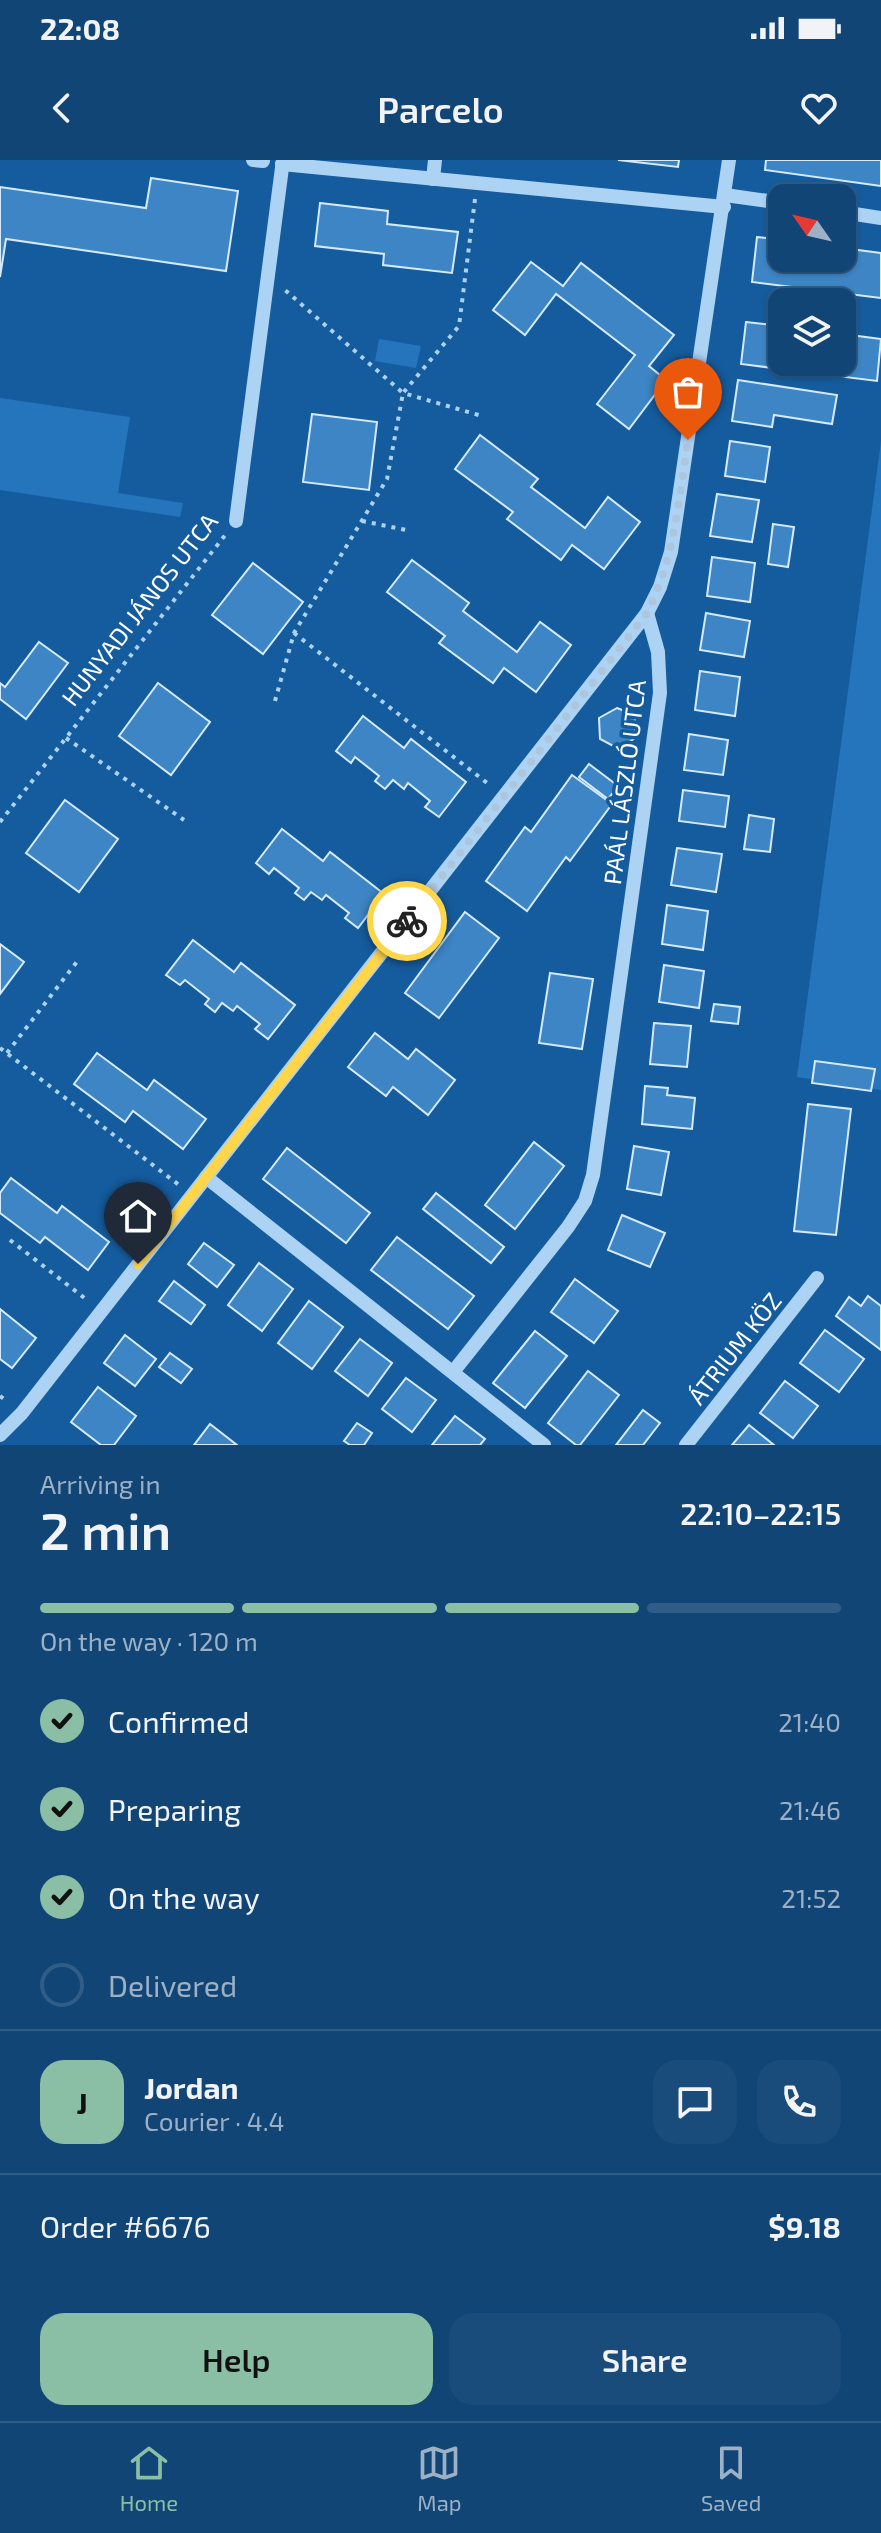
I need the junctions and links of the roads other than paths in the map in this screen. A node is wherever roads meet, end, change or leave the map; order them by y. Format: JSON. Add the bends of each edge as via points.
{"nodes":[{"id":1,"x":435,"y":160,"type":"edge"},
{"id":2,"x":729,"y":160,"type":"edge"},
{"id":3,"x":283,"y":162,"type":"edge"},
{"id":4,"x":433,"y":179,"type":"junction"},
{"id":5,"x":724,"y":201,"type":"junction"},
{"id":6,"x":768,"y":203,"type":"edge"},
{"id":7,"x":856,"y":214,"type":"edge"},
{"id":8,"x":881,"y":218,"type":"edge"},
{"id":9,"x":236,"y":521,"type":"road end"},
{"id":10,"x":647,"y":613,"type":"junction"},
{"id":11,"x":206,"y":1177,"type":"junction"},
{"id":12,"x":817,"y":1278,"type":"dead end"},
{"id":13,"x":453,"y":1372,"type":"junction"},
{"id":14,"x":0,"y":1435,"type":"edge"},
{"id":15,"x":544,"y":1445,"type":"edge"},
{"id":16,"x":686,"y":1445,"type":"edge"}],
"edges":[{"from":1,"to":4,"type":"street"},
{"from":2,"to":5,"type":"street"},
{"from":3,"to":4,"type":"street"},
{"from":3,"to":9,"type":"street","name":"HUNYADI JÁNOS UTCA"},
{"from":4,"to":5,"type":"street"},
{"from":5,"to":6,"type":"street"},
{"from":5,"to":10,"type":"street","via":[[671,552]]},
{"from":7,"to":8,"type":"street"},
{"from":10,"to":11,"type":"street"},
{"from":10,"to":13,"type":"street","name":"PAÁL LÁSZLÓ UTCA","via":[[658,652],[660,693],[593,1175],[585,1201],[568,1227]]},
{"from":11,"to":13,"type":"street"},
{"from":11,"to":14,"type":"street"},
{"from":12,"to":16,"type":"street","name":"ÁTRIUM KÖZ"},
{"from":13,"to":15,"type":"street"}]}
